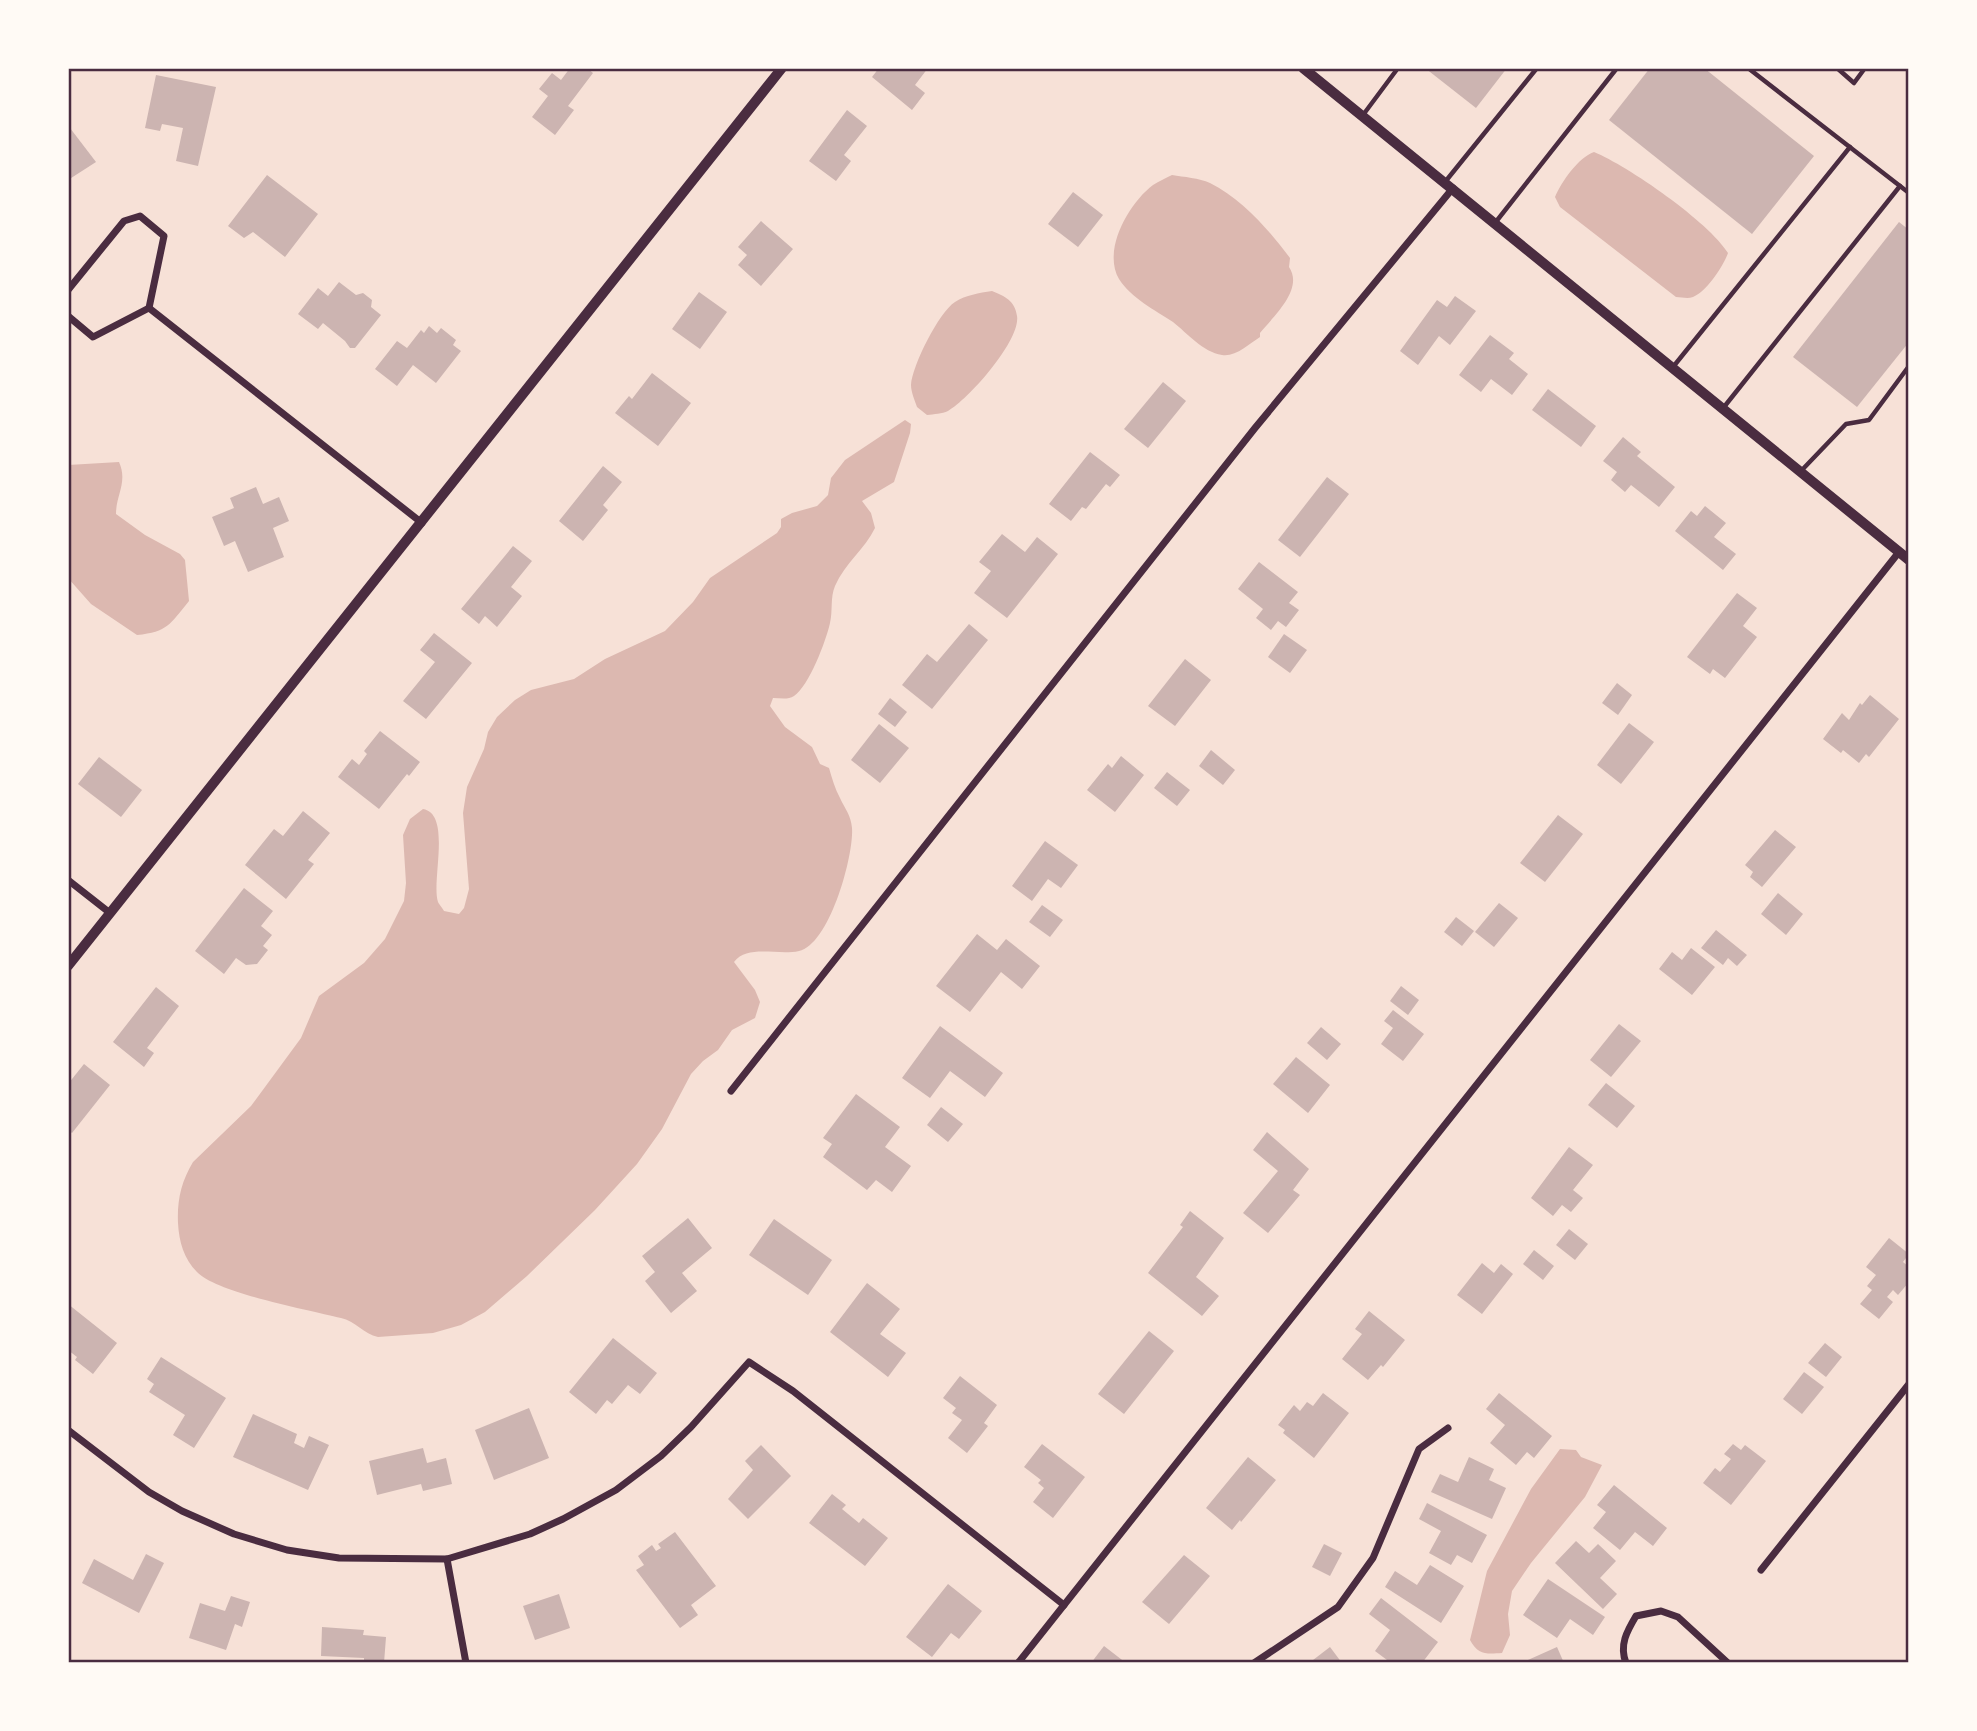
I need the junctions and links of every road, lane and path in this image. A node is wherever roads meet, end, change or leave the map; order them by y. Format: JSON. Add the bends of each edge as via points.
{"nodes":[{"id":1,"x":782,"y":68,"type":"edge"},
{"id":2,"x":1303,"y":68,"type":"edge"},
{"id":3,"x":1398,"y":68,"type":"edge"},
{"id":4,"x":1537,"y":68,"type":"edge"},
{"id":5,"x":1617,"y":68,"type":"edge"},
{"id":6,"x":1748,"y":68,"type":"edge"},
{"id":7,"x":1837,"y":68,"type":"edge"},
{"id":8,"x":1865,"y":68,"type":"edge"},
{"id":9,"x":1362,"y":116,"type":"junction"},
{"id":10,"x":1850,"y":147,"type":"junction"},
{"id":11,"x":1449,"y":185,"type":"junction"},
{"id":12,"x":1900,"y":186,"type":"junction"},
{"id":13,"x":1909,"y":193,"type":"edge"},
{"id":14,"x":1496,"y":223,"type":"junction"},
{"id":15,"x":68,"y":290,"type":"edge"},
{"id":16,"x":149,"y":308,"type":"junction"},
{"id":17,"x":68,"y":316,"type":"edge"},
{"id":18,"x":1909,"y":366,"type":"edge"},
{"id":19,"x":1673,"y":368,"type":"junction"},
{"id":20,"x":1723,"y":409,"type":"junction"},
{"id":21,"x":1800,"y":472,"type":"junction"},
{"id":22,"x":422,"y":523,"type":"junction"},
{"id":23,"x":1899,"y":552,"type":"junction"},
{"id":24,"x":1909,"y":560,"type":"edge"},
{"id":25,"x":68,"y":880,"type":"edge"},
{"id":26,"x":110,"y":913,"type":"junction"},
{"id":27,"x":68,"y":966,"type":"edge"},
{"id":28,"x":731,"y":1091,"type":"dead end"},
{"id":29,"x":1909,"y":1384,"type":"edge"},
{"id":30,"x":1448,"y":1428,"type":"dead end"},
{"id":31,"x":68,"y":1430,"type":"edge"},
{"id":32,"x":447,"y":1559,"type":"junction"},
{"id":33,"x":1761,"y":1570,"type":"dead end"},
{"id":34,"x":1064,"y":1605,"type":"junction"},
{"id":35,"x":466,"y":1663,"type":"edge"},
{"id":36,"x":1018,"y":1663,"type":"edge"},
{"id":37,"x":1254,"y":1663,"type":"edge"},
{"id":38,"x":1626,"y":1663,"type":"edge"},
{"id":39,"x":1728,"y":1663,"type":"edge"}],
"edges":[{"from":1,"to":22,"type":"street"},
{"from":2,"to":9,"type":"street"},
{"from":3,"to":9,"type":"lane"},
{"from":4,"to":11,"type":"lane"},
{"from":5,"to":14,"type":"lane"},
{"from":6,"to":10,"type":"lane"},
{"from":7,"to":8,"type":"lane","via":[[1854,82]]},
{"from":9,"to":11,"type":"street"},
{"from":10,"to":12,"type":"lane"},
{"from":10,"to":19,"type":"lane"},
{"from":11,"to":14,"type":"street"},
{"from":11,"to":28,"type":"street"},
{"from":12,"to":13,"type":"lane"},
{"from":12,"to":20,"type":"lane"},
{"from":14,"to":19,"type":"street"},
{"from":15,"to":16,"type":"street","via":[[124,221],[140,216],[164,236]]},
{"from":16,"to":17,"type":"street","via":[[93,337]]},
{"from":16,"to":22,"type":"street"},
{"from":18,"to":21,"type":"lane","via":[[1869,420],[1846,424]]},
{"from":19,"to":20,"type":"street"},
{"from":20,"to":21,"type":"street"},
{"from":21,"to":23,"type":"street"},
{"from":22,"to":26,"type":"street"},
{"from":23,"to":24,"type":"street"},
{"from":23,"to":34,"type":"street"},
{"from":25,"to":26,"type":"street"},
{"from":26,"to":27,"type":"street"},
{"from":29,"to":33,"type":"street"},
{"from":30,"to":37,"type":"street","via":[[1419,1449],[1373,1558],[1338,1607]]},
{"from":31,"to":32,"type":"street","via":[[149,1492],[234,1534],[287,1550],[339,1558]]},
{"from":32,"to":34,"type":"street","via":[[530,1534],[616,1490],[671,1447],[749,1362],[793,1391]]},
{"from":32,"to":35,"type":"street"},
{"from":34,"to":36,"type":"street"},
{"from":38,"to":39,"type":"street","via":[[1624,1637],[1636,1616],[1661,1611],[1678,1617]]}]}
